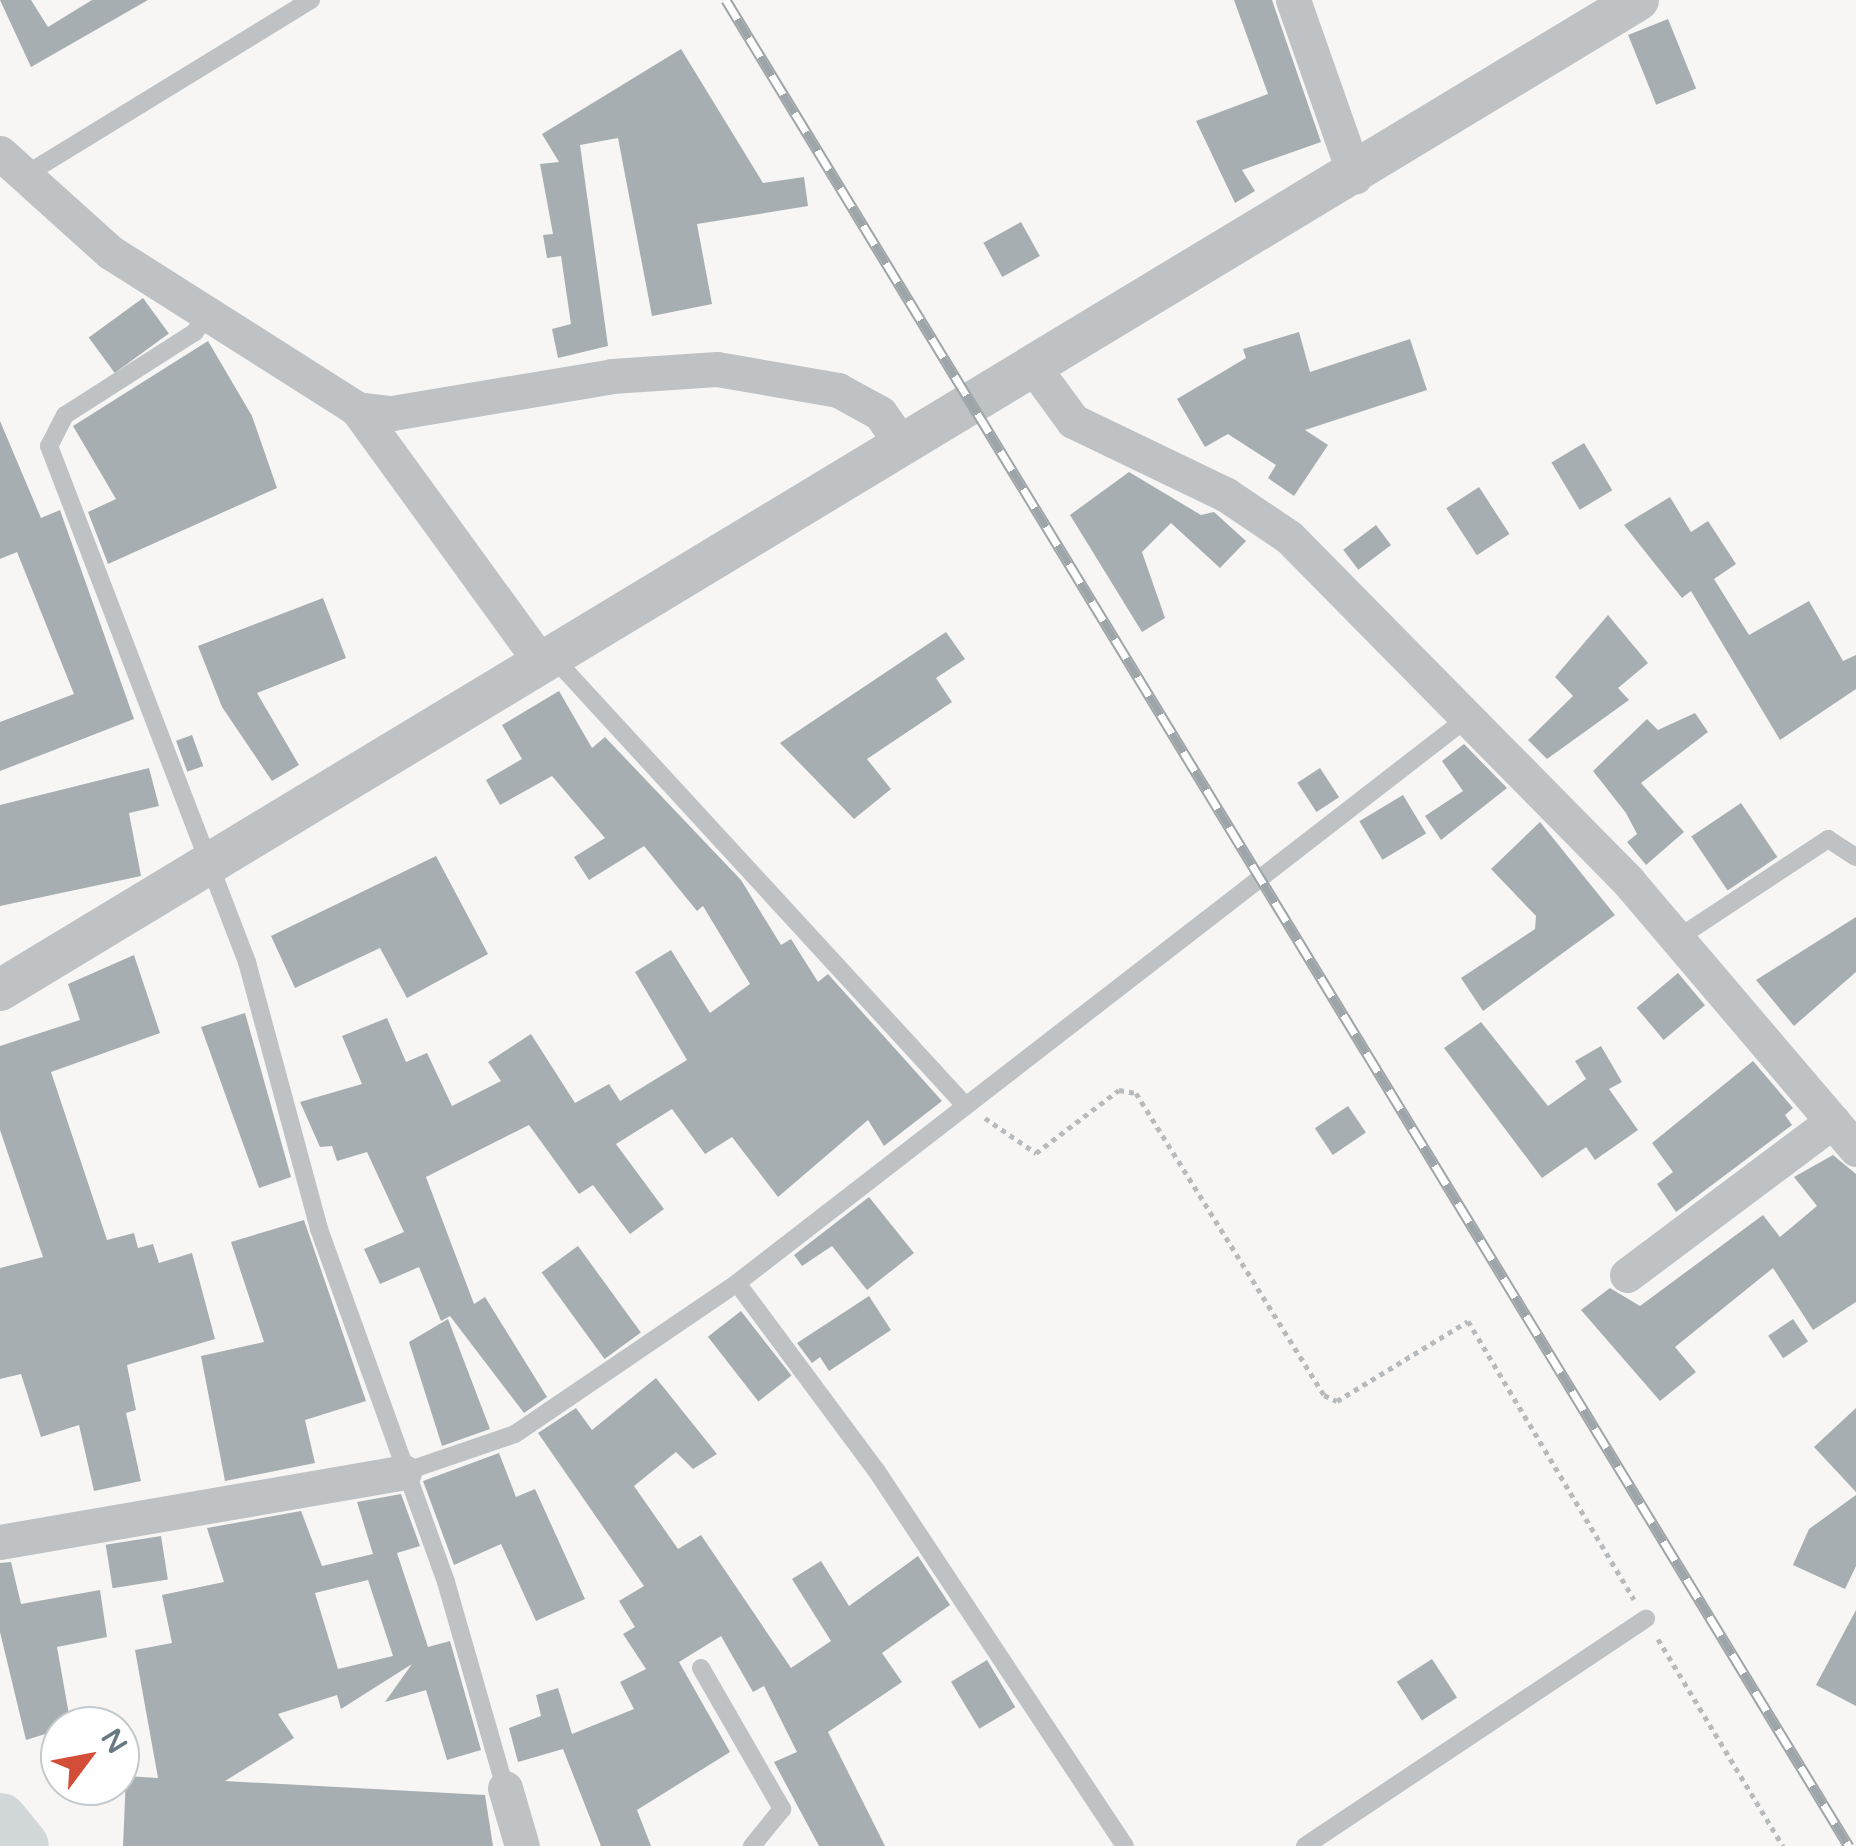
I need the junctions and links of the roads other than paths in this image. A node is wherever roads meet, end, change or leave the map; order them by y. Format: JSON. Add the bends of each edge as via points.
{"nodes":[{"id":1,"x":311,"y":0,"type":"edge"},
{"id":2,"x":1293,"y":0,"type":"edge"},
{"id":3,"x":1638,"y":0,"type":"edge"},
{"id":4,"x":11,"y":165,"type":"edge"},
{"id":5,"x":1356,"y":176,"type":"junction"},
{"id":6,"x":205,"y":316,"type":"junction"},
{"id":7,"x":1032,"y":365,"type":"junction"},
{"id":8,"x":357,"y":409,"type":"junction"},
{"id":9,"x":902,"y":444,"type":"junction"},
{"id":10,"x":547,"y":659,"type":"junction"},
{"id":11,"x":1471,"y":714,"type":"junction"},
{"id":12,"x":1856,"y":857,"type":"edge"},
{"id":13,"x":211,"y":866,"type":"junction"},
{"id":14,"x":1678,"y":938,"type":"junction"},
{"id":15,"x":0,"y":990,"type":"edge"},
{"id":16,"x":964,"y":1104,"type":"junction"},
{"id":17,"x":1849,"y":1139,"type":"edge"},
{"id":18,"x":1628,"y":1276,"type":"dead end"},
{"id":19,"x":737,"y":1283,"type":"junction"},
{"id":20,"x":404,"y":1472,"type":"junction"},
{"id":21,"x":0,"y":1542,"type":"edge"},
{"id":22,"x":1646,"y":1619,"type":"road end"},
{"id":23,"x":701,"y":1668,"type":"dead end"},
{"id":24,"x":505,"y":1788,"type":"joint"},
{"id":25,"x":0,"y":1820,"type":"edge"},
{"id":26,"x":21,"y":1846,"type":"edge"},
{"id":27,"x":522,"y":1846,"type":"edge"},
{"id":28,"x":752,"y":1846,"type":"edge"},
{"id":29,"x":1124,"y":1846,"type":"edge"},
{"id":30,"x":1305,"y":1846,"type":"edge"}],
"edges":[{"from":1,"to":4,"type":"lane"},
{"from":2,"to":5,"type":"street"},
{"from":3,"to":5,"type":"street"},
{"from":4,"to":6,"type":"street"},
{"from":5,"to":7,"type":"street"},
{"from":6,"to":8,"type":"street"},
{"from":6,"to":13,"type":"lane","via":[[194,332],[65,415],[49,446]]},
{"from":7,"to":9,"type":"street"},
{"from":7,"to":11,"type":"street","via":[[1073,421],[1210,486],[1290,537]]},
{"from":8,"to":9,"type":"street","via":[[392,413],[612,376],[717,368],[838,390],[880,413]]},
{"from":8,"to":10,"type":"street"},
{"from":9,"to":10,"type":"street"},
{"from":10,"to":13,"type":"street"},
{"from":10,"to":16,"type":"lane"},
{"from":11,"to":14,"type":"street"},
{"from":11,"to":16,"type":"lane"},
{"from":12,"to":14,"type":"lane","via":[[1828,839]]},
{"from":13,"to":15,"type":"street"},
{"from":13,"to":20,"type":"lane","via":[[318,1229]]},
{"from":14,"to":17,"type":"street"},
{"from":16,"to":19,"type":"lane"},
{"from":17,"to":18,"type":"street"},
{"from":19,"to":20,"type":"lane","via":[[515,1434]]},
{"from":19,"to":29,"type":"lane","via":[[876,1470]]},
{"from":20,"to":21,"type":"street"},
{"from":20,"to":24,"type":"lane"},
{"from":22,"to":30,"type":"lane"},
{"from":23,"to":28,"type":"lane","via":[[782,1810]]},
{"from":24,"to":27,"type":"street"},
{"from":25,"to":26,"type":"main road"}]}
